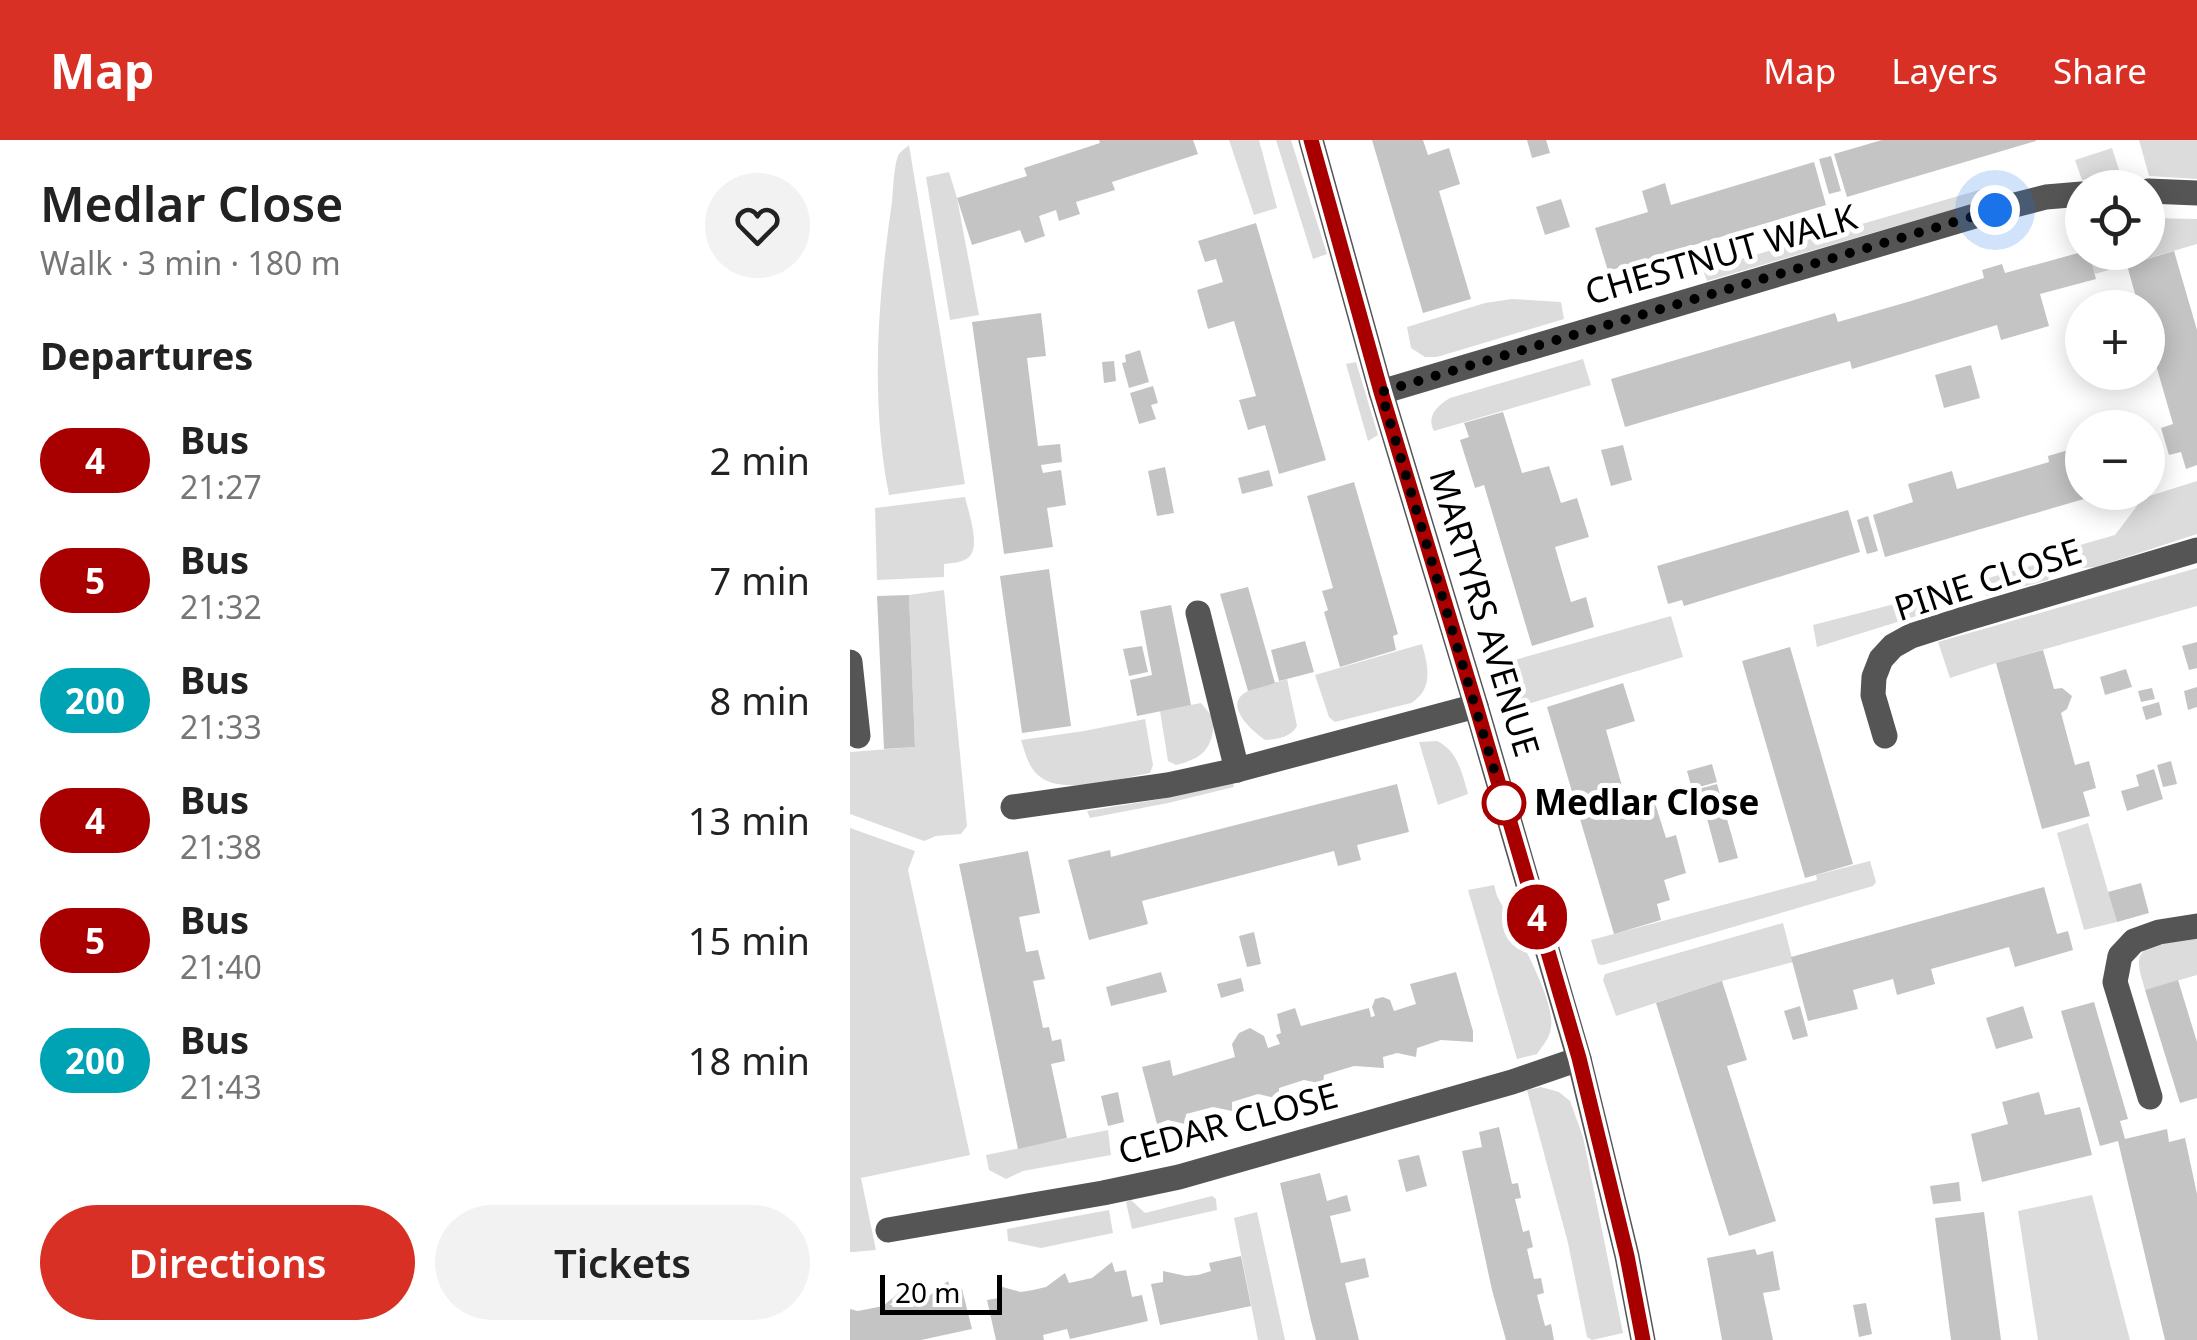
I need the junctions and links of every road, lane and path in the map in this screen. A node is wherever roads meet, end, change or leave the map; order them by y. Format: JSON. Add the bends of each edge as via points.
{"nodes":[{"id":1,"x":1311,"y":140,"type":"edge"},
{"id":2,"x":2165,"y":192,"type":"edge"},
{"id":3,"x":2197,"y":194,"type":"edge"},
{"id":4,"x":2065,"y":195,"type":"edge"},
{"id":5,"x":1381,"y":392,"type":"junction"},
{"id":6,"x":2197,"y":550,"type":"edge"},
{"id":7,"x":1198,"y":612,"type":"dead end"},
{"id":8,"x":850,"y":662,"type":"edge"},
{"id":9,"x":1476,"y":706,"type":"junction"},
{"id":10,"x":858,"y":736,"type":"dead end"},
{"id":11,"x":1886,"y":736,"type":"dead end"},
{"id":12,"x":1237,"y":770,"type":"junction"},
{"id":13,"x":1013,"y":807,"type":"dead end"},
{"id":14,"x":2197,"y":926,"type":"edge"},
{"id":15,"x":1579,"y":1058,"type":"junction"},
{"id":16,"x":2150,"y":1097,"type":"dead end"},
{"id":17,"x":888,"y":1230,"type":"dead end"},
{"id":18,"x":1643,"y":1340,"type":"edge"}],
"edges":[{"from":1,"to":5,"type":"street","name":"MARTYRS AVENUE"},
{"from":2,"to":3,"type":"street"},
{"from":4,"to":5,"type":"street","name":"CHESTNUT WALK","via":[[1995,210]]},
{"from":5,"to":9,"type":"street","name":"MARTYRS AVENUE"},
{"from":6,"to":11,"type":"street","name":"PINE CLOSE","via":[[1893,646],[1874,677]]},
{"from":7,"to":12,"type":"street"},
{"from":8,"to":10,"type":"street"},
{"from":9,"to":12,"type":"street"},
{"from":9,"to":15,"type":"street","name":"MARTYRS AVENUE"},
{"from":12,"to":13,"type":"street"},
{"from":14,"to":16,"type":"street","via":[[2134,941],[2120,956],[2115,982]]},
{"from":15,"to":17,"type":"street","name":"CEDAR CLOSE","via":[[1179,1176]]},
{"from":15,"to":18,"type":"street","name":"MARTYRS AVENUE"}]}
